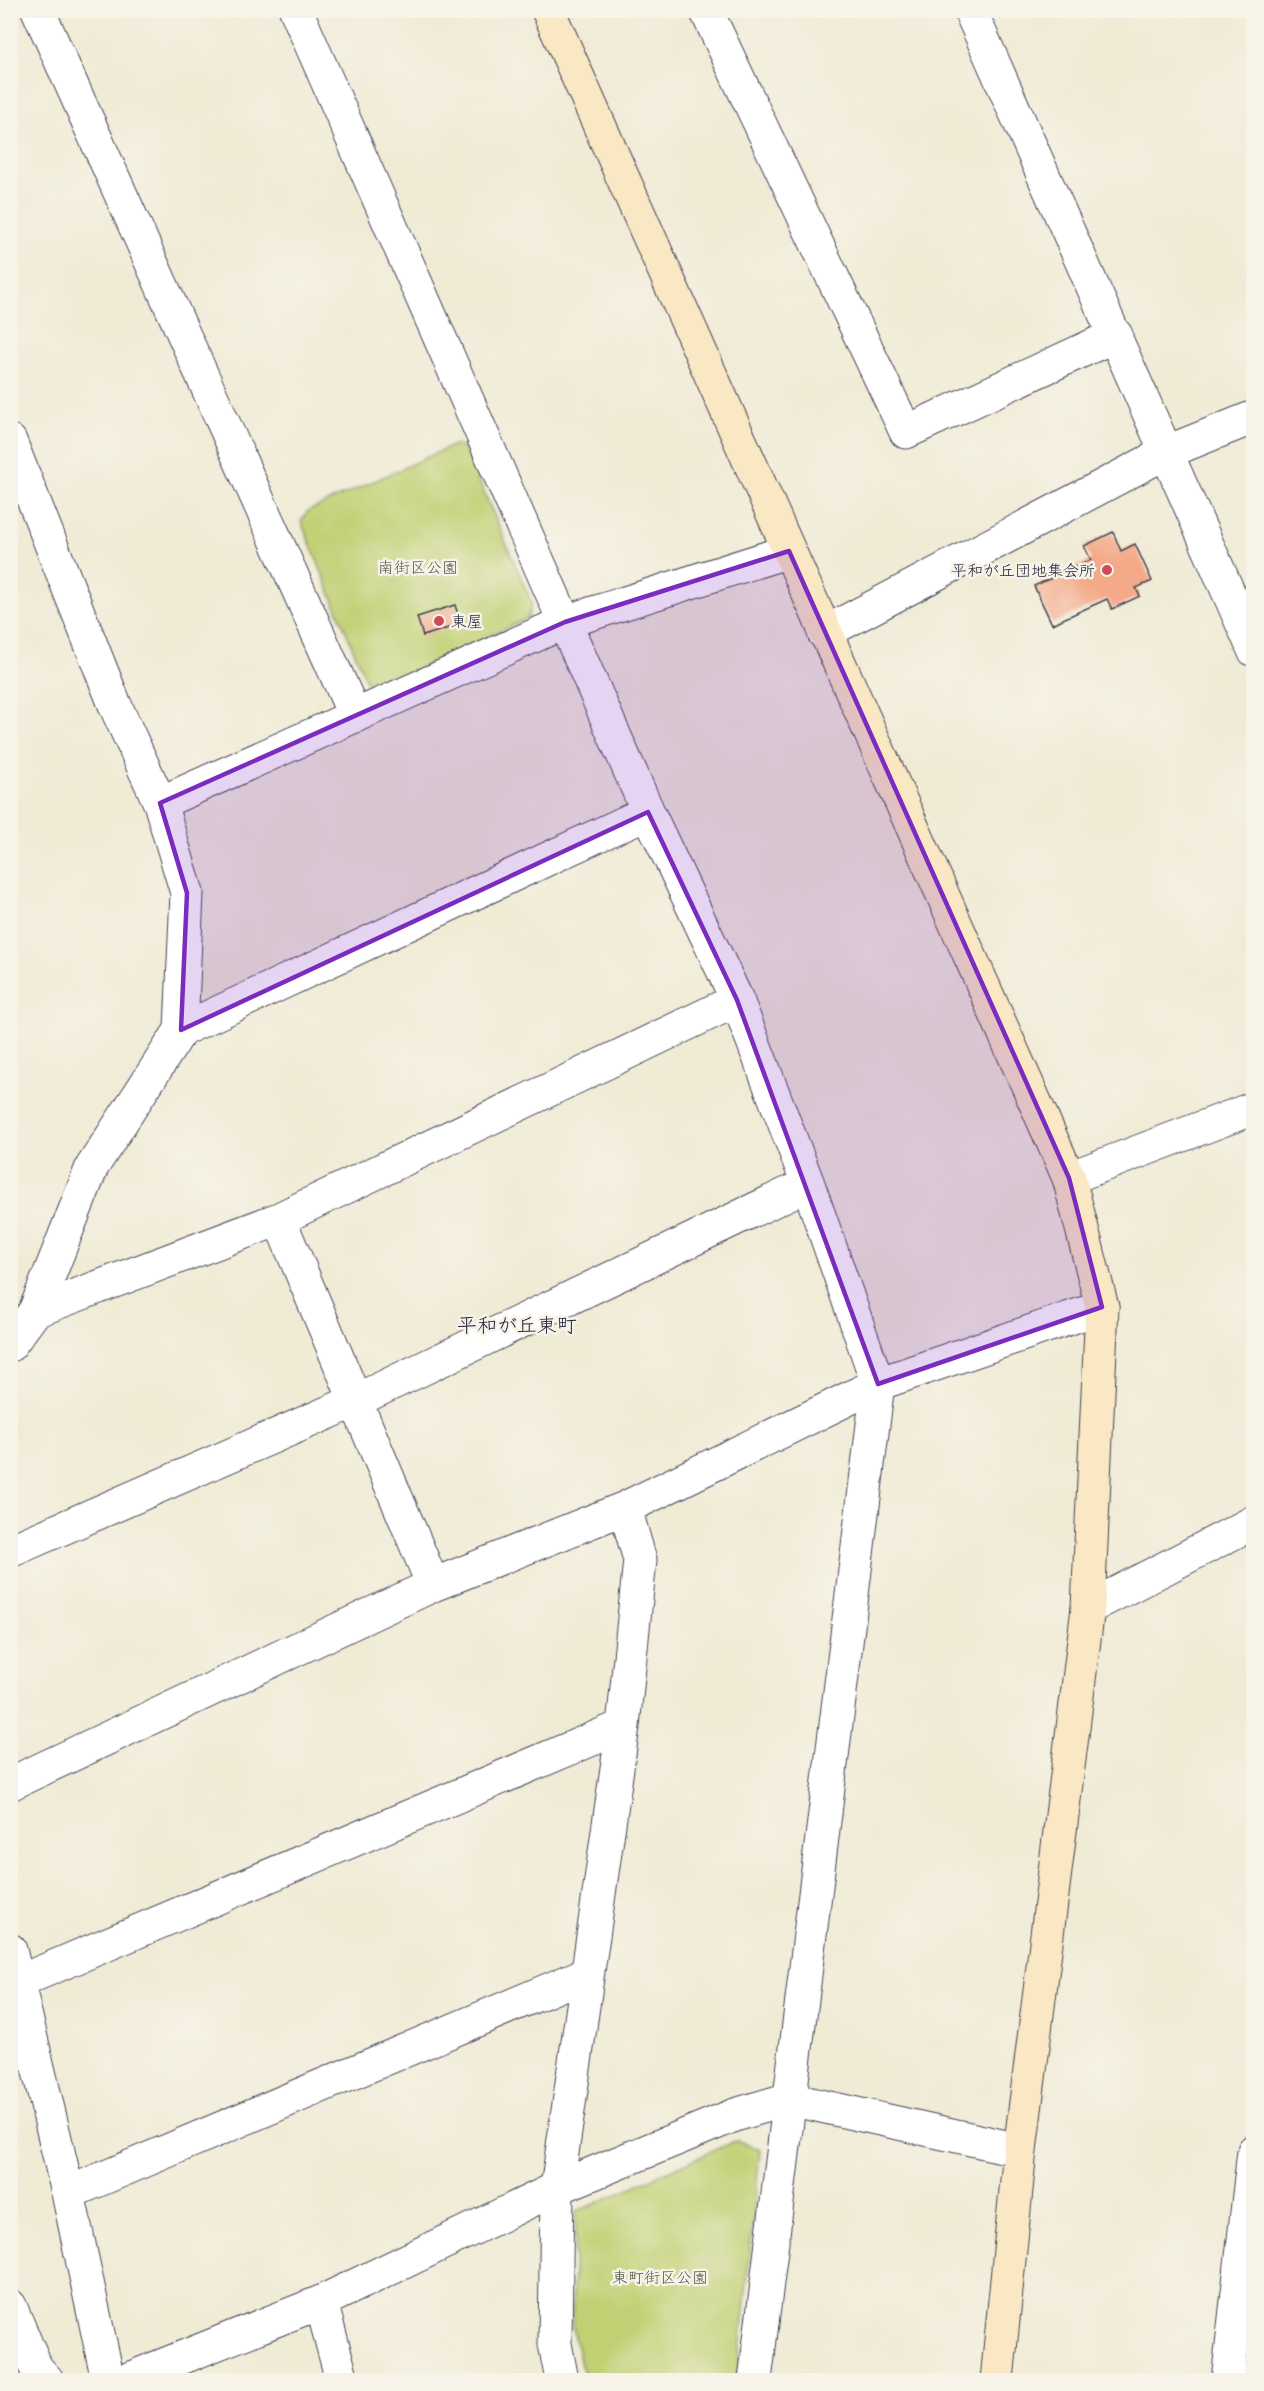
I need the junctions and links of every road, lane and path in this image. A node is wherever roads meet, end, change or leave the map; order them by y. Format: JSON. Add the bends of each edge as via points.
{"nodes":[{"id":1,"x":38,"y":10,"type":"edge"},
{"id":2,"x":296,"y":10,"type":"edge"},
{"id":3,"x":548,"y":10,"type":"edge"},
{"id":4,"x":706,"y":10,"type":"edge"},
{"id":5,"x":970,"y":10,"type":"edge"},
{"id":6,"x":1116,"y":335,"type":"junction"},
{"id":7,"x":1254,"y":417,"type":"edge"},
{"id":8,"x":10,"y":441,"type":"edge"},
{"id":9,"x":1167,"y":452,"type":"junction"},
{"id":10,"x":789,"y":551,"type":"junction"},
{"id":11,"x":565,"y":622,"type":"junction"},
{"id":12,"x":824,"y":633,"type":"junction"},
{"id":13,"x":1254,"y":650,"type":"edge"},
{"id":14,"x":355,"y":716,"type":"junction"},
{"id":15,"x":160,"y":802,"type":"junction"},
{"id":16,"x":648,"y":812,"type":"junction"},
{"id":17,"x":737,"y":1000,"type":"junction"},
{"id":18,"x":181,"y":1030,"type":"junction"},
{"id":19,"x":1254,"y":1108,"type":"edge"},
{"id":20,"x":1069,"y":1178,"type":"junction"},
{"id":21,"x":808,"y":1184,"type":"junction"},
{"id":22,"x":279,"y":1219,"type":"junction"},
{"id":23,"x":1102,"y":1307,"type":"junction"},
{"id":24,"x":35,"y":1311,"type":"junction"},
{"id":25,"x":10,"y":1345,"type":"edge"},
{"id":26,"x":878,"y":1384,"type":"junction"},
{"id":27,"x":355,"y":1401,"type":"junction"},
{"id":28,"x":625,"y":1508,"type":"junction"},
{"id":29,"x":1254,"y":1522,"type":"edge"},
{"id":30,"x":10,"y":1551,"type":"edge"},
{"id":31,"x":433,"y":1585,"type":"junction"},
{"id":32,"x":1088,"y":1608,"type":"junction"},
{"id":33,"x":624,"y":1726,"type":"junction"},
{"id":34,"x":10,"y":1784,"type":"edge"},
{"id":35,"x":10,"y":1950,"type":"edge"},
{"id":36,"x":586,"y":1974,"type":"junction"},
{"id":37,"x":18,"y":1982,"type":"junction"},
{"id":38,"x":789,"y":2099,"type":"junction"},
{"id":39,"x":1020,"y":2150,"type":"junction"},
{"id":40,"x":1254,"y":2151,"type":"edge"},
{"id":41,"x":556,"y":2188,"type":"junction"},
{"id":42,"x":68,"y":2193,"type":"junction"},
{"id":43,"x":321,"y":2302,"type":"junction"},
{"id":44,"x":10,"y":2306,"type":"edge"},
{"id":45,"x":47,"y":2380,"type":"edge"},
{"id":46,"x":108,"y":2380,"type":"edge"},
{"id":47,"x":126,"y":2380,"type":"edge"},
{"id":48,"x":342,"y":2380,"type":"edge"},
{"id":49,"x":562,"y":2380,"type":"edge"},
{"id":50,"x":755,"y":2380,"type":"edge"},
{"id":51,"x":997,"y":2380,"type":"edge"},
{"id":52,"x":1228,"y":2380,"type":"edge"}],
"edges":[{"from":1,"to":14,"type":"street"},
{"from":2,"to":11,"type":"street"},
{"from":3,"to":10,"type":"street"},
{"from":4,"to":6,"type":"street","via":[[906,432]]},
{"from":5,"to":6,"type":"street"},
{"from":6,"to":9,"type":"street"},
{"from":7,"to":9,"type":"street"},
{"from":8,"to":15,"type":"street","via":[[115,705]]},
{"from":9,"to":12,"type":"street"},
{"from":9,"to":13,"type":"street"},
{"from":10,"to":11,"type":"street"},
{"from":10,"to":12,"type":"street"},
{"from":11,"to":14,"type":"street"},
{"from":11,"to":16,"type":"street"},
{"from":12,"to":20,"type":"street"},
{"from":14,"to":15,"type":"street"},
{"from":15,"to":18,"type":"street","via":[[187,893]]},
{"from":16,"to":17,"type":"street"},
{"from":16,"to":18,"type":"street"},
{"from":17,"to":21,"type":"street"},
{"from":17,"to":22,"type":"street"},
{"from":18,"to":24,"type":"street","via":[[92,1167]]},
{"from":19,"to":20,"type":"street"},
{"from":20,"to":23,"type":"street"},
{"from":21,"to":26,"type":"street"},
{"from":21,"to":27,"type":"street"},
{"from":22,"to":24,"type":"street"},
{"from":22,"to":27,"type":"street"},
{"from":23,"to":26,"type":"street"},
{"from":23,"to":32,"type":"street"},
{"from":24,"to":25,"type":"street"},
{"from":26,"to":28,"type":"street"},
{"from":26,"to":38,"type":"street"},
{"from":27,"to":30,"type":"street"},
{"from":27,"to":31,"type":"street"},
{"from":28,"to":31,"type":"street"},
{"from":28,"to":33,"type":"street","via":[[640,1560]]},
{"from":29,"to":32,"type":"street"},
{"from":31,"to":34,"type":"street"},
{"from":32,"to":39,"type":"street"},
{"from":33,"to":36,"type":"street"},
{"from":33,"to":37,"type":"street"},
{"from":35,"to":37,"type":"street"},
{"from":36,"to":41,"type":"street"},
{"from":36,"to":42,"type":"street"},
{"from":37,"to":42,"type":"street"},
{"from":38,"to":39,"type":"street"},
{"from":38,"to":41,"type":"street","via":[[735,2115]]},
{"from":38,"to":50,"type":"street"},
{"from":39,"to":51,"type":"street"},
{"from":40,"to":52,"type":"street"},
{"from":41,"to":43,"type":"street"},
{"from":41,"to":49,"type":"street","via":[[555,2343]]},
{"from":42,"to":46,"type":"street"},
{"from":43,"to":47,"type":"street"},
{"from":43,"to":48,"type":"street"},
{"from":44,"to":45,"type":"street","via":[[36,2368]]}]}
